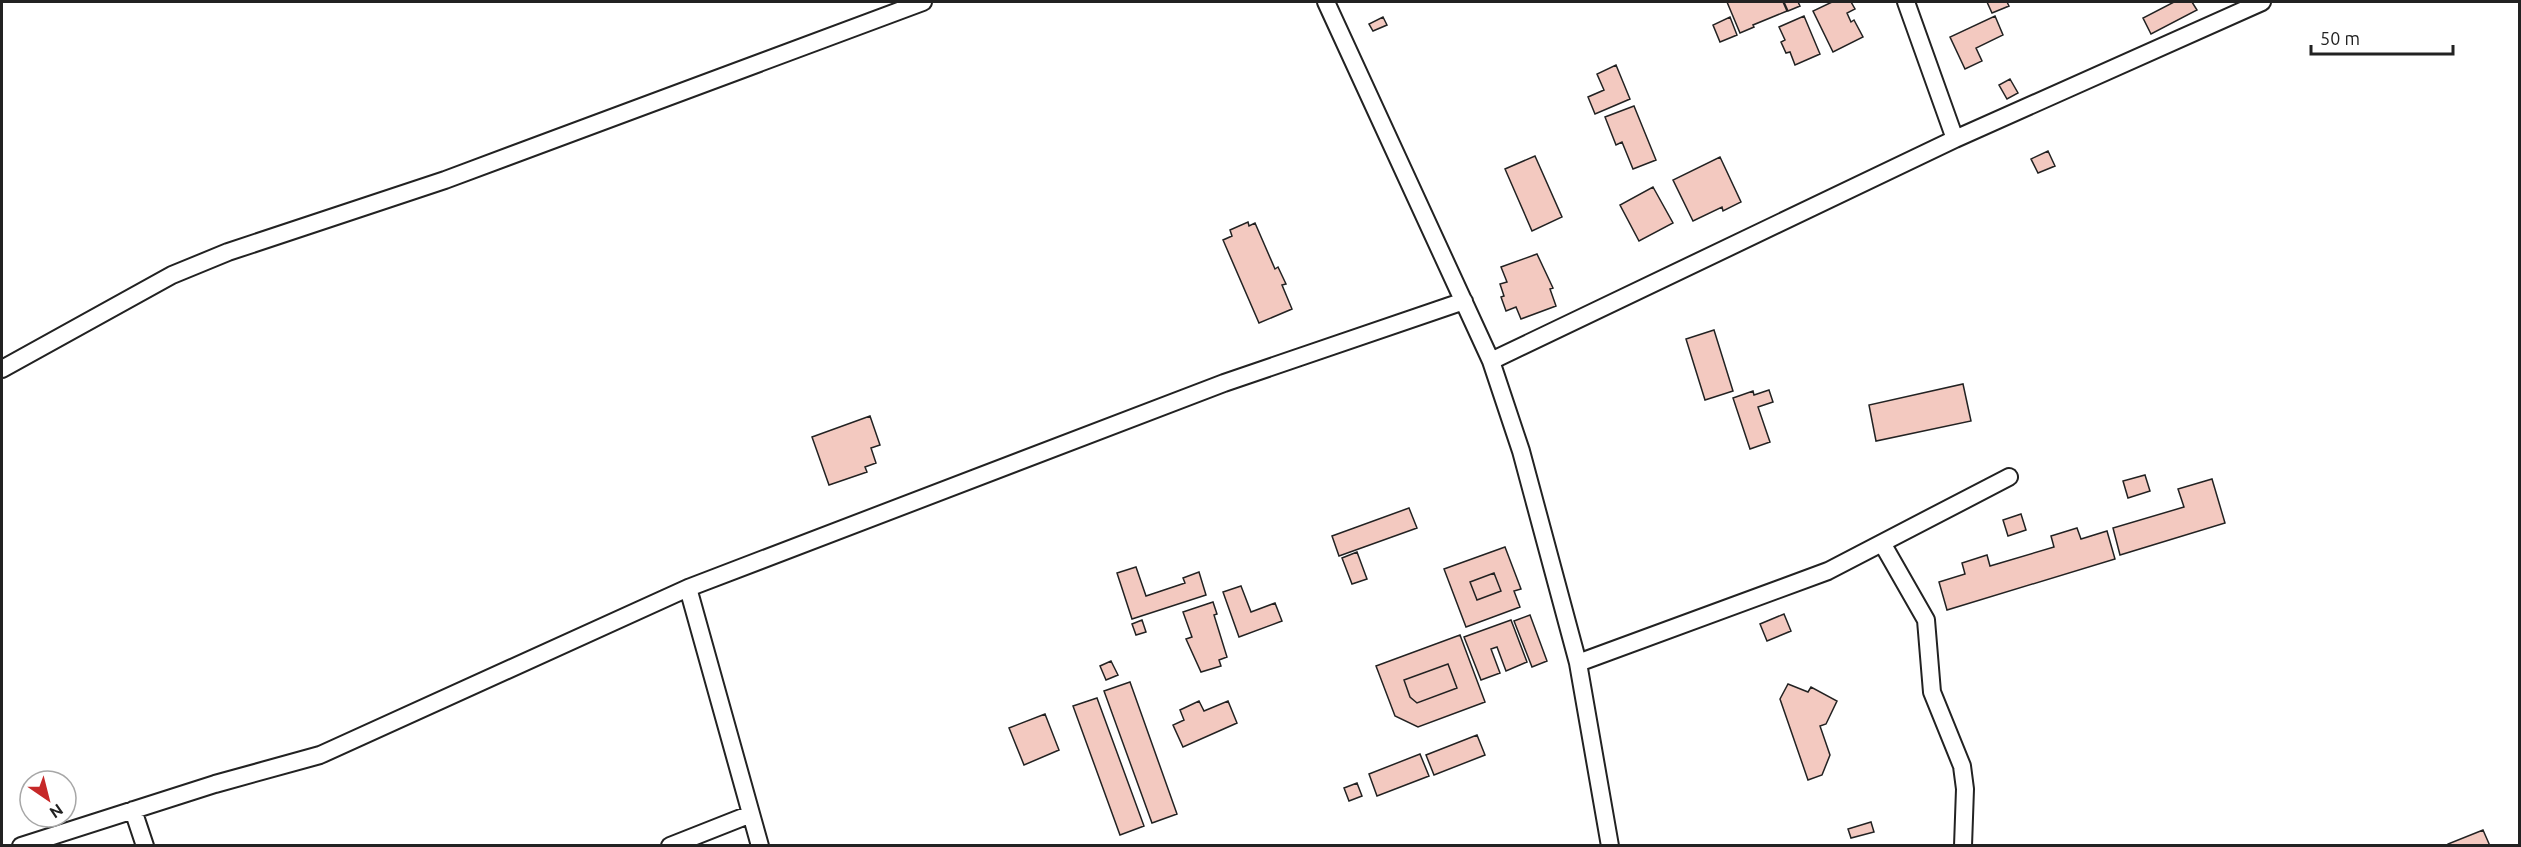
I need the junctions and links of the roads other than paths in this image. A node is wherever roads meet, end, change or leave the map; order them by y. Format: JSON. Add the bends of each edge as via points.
{"nodes":[{"id":1,"x":923,"y":2,"type":"edge"},
{"id":2,"x":1326,"y":2,"type":"edge"},
{"id":3,"x":1906,"y":2,"type":"edge"},
{"id":4,"x":2262,"y":2,"type":"edge"},
{"id":5,"x":1955,"y":139,"type":"junction"},
{"id":6,"x":1464,"y":301,"type":"junction"},
{"id":7,"x":1491,"y":361,"type":"junction"},
{"id":8,"x":2,"y":369,"type":"edge"},
{"id":9,"x":2009,"y":477,"type":"dead end"},
{"id":10,"x":1882,"y":543,"type":"junction"},
{"id":11,"x":688,"y":588,"type":"junction"},
{"id":12,"x":1578,"y":663,"type":"junction"},
{"id":13,"x":133,"y":810,"type":"junction"},
{"id":14,"x":751,"y":814,"type":"junction"},
{"id":15,"x":21,"y":846,"type":"edge"},
{"id":16,"x":145,"y":846,"type":"edge"},
{"id":17,"x":670,"y":846,"type":"edge"},
{"id":18,"x":760,"y":846,"type":"edge"},
{"id":19,"x":1610,"y":846,"type":"edge"},
{"id":20,"x":1963,"y":846,"type":"edge"}],
"edges":[{"from":1,"to":8,"type":"street","via":[[445,180],[228,252],[172,275]]},
{"from":2,"to":6,"type":"street"},
{"from":3,"to":5,"type":"street"},
{"from":4,"to":5,"type":"street"},
{"from":5,"to":7,"type":"street"},
{"from":6,"to":7,"type":"street"},
{"from":6,"to":11,"type":"street","via":[[1224,383]]},
{"from":7,"to":12,"type":"street","via":[[1521,451]]},
{"from":9,"to":10,"type":"street"},
{"from":10,"to":12,"type":"street","via":[[1828,571]]},
{"from":10,"to":20,"type":"street","via":[[1926,620],[1932,692],[1962,766]]},
{"from":11,"to":13,"type":"street","via":[[320,755]]},
{"from":11,"to":14,"type":"street"},
{"from":12,"to":19,"type":"street"},
{"from":13,"to":15,"type":"street"},
{"from":13,"to":16,"type":"street"},
{"from":14,"to":17,"type":"street"},
{"from":14,"to":18,"type":"street"}]}
